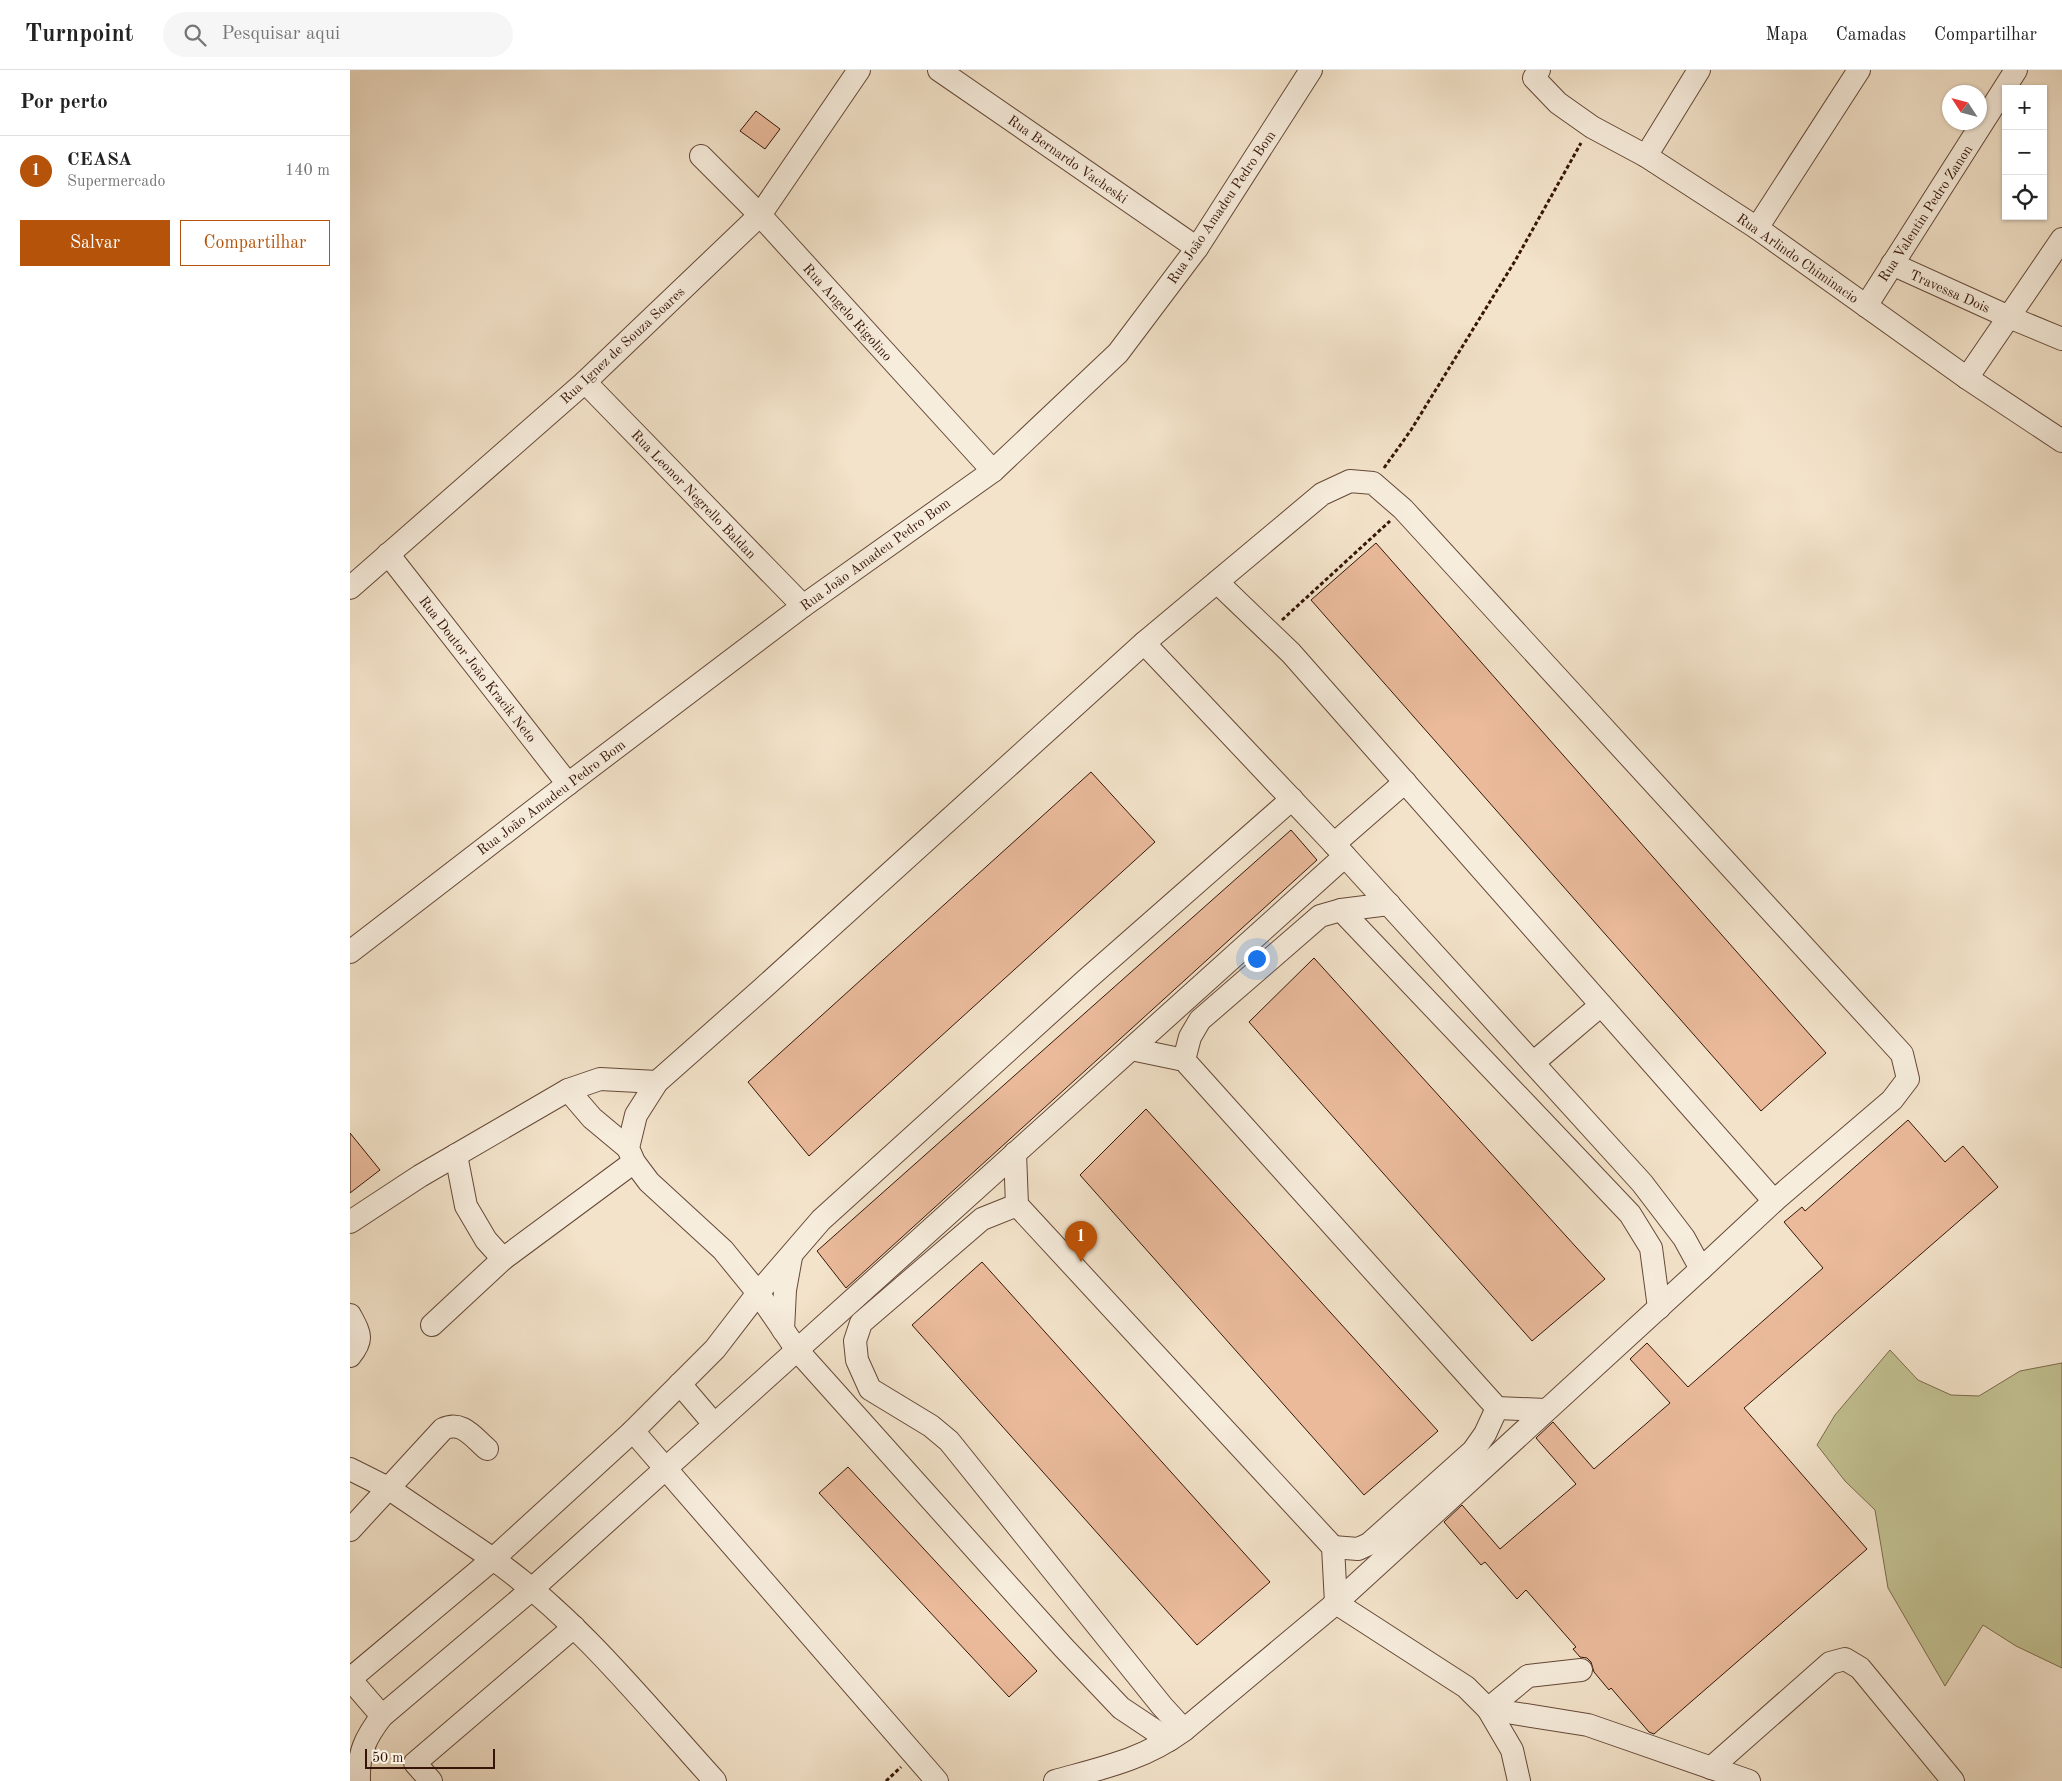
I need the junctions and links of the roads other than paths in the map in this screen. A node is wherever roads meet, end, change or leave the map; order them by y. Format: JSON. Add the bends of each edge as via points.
{"nodes":[{"id":1,"x":859,"y":70,"type":"edge"},
{"id":2,"x":939,"y":70,"type":"edge"},
{"id":3,"x":1311,"y":70,"type":"edge"},
{"id":4,"x":1699,"y":70,"type":"edge"},
{"id":5,"x":1859,"y":70,"type":"edge"},
{"id":6,"x":2016,"y":70,"type":"edge"},
{"id":7,"x":1536,"y":74,"type":"edge"},
{"id":8,"x":701,"y":156,"type":"dead end"},
{"id":9,"x":1646,"y":156,"type":"junction"},
{"id":10,"x":760,"y":215,"type":"junction"},
{"id":11,"x":1757,"y":228,"type":"junction"},
{"id":12,"x":2062,"y":239,"type":"edge"},
{"id":13,"x":1197,"y":248,"type":"junction"},
{"id":14,"x":1892,"y":264,"type":"junction"},
{"id":15,"x":1866,"y":306,"type":"junction"},
{"id":16,"x":2009,"y":317,"type":"junction"},
{"id":17,"x":2062,"y":339,"type":"edge"},
{"id":18,"x":1967,"y":378,"type":"junction"},
{"id":19,"x":585,"y":382,"type":"junction"},
{"id":20,"x":2062,"y":441,"type":"edge"},
{"id":21,"x":993,"y":471,"type":"junction"},
{"id":22,"x":388,"y":554,"type":"junction"},
{"id":23,"x":1216,"y":582,"type":"junction"},
{"id":24,"x":350,"y":588,"type":"edge"},
{"id":25,"x":803,"y":606,"type":"junction"},
{"id":26,"x":1144,"y":643,"type":"junction"},
{"id":27,"x":1405,"y":782,"type":"junction"},
{"id":28,"x":568,"y":784,"type":"junction"},
{"id":29,"x":1292,"y":799,"type":"junction"},
{"id":30,"x":1339,"y":850,"type":"junction"},
{"id":31,"x":1389,"y":904,"type":"junction"},
{"id":32,"x":1341,"y":910,"type":"junction"},
{"id":33,"x":350,"y":952,"type":"edge"},
{"id":34,"x":1601,"y":1005,"type":"junction"},
{"id":35,"x":1131,"y":1049,"type":"junction"},
{"id":36,"x":1184,"y":1060,"type":"junction"},
{"id":37,"x":1533,"y":1063,"type":"junction"},
{"id":38,"x":657,"y":1082,"type":"junction"},
{"id":39,"x":568,"y":1090,"type":"junction"},
{"id":40,"x":1015,"y":1153,"type":"junction"},
{"id":41,"x":456,"y":1155,"type":"junction"},
{"id":42,"x":631,"y":1155,"type":"junction"},
{"id":43,"x":1774,"y":1201,"type":"junction"},
{"id":44,"x":1017,"y":1205,"type":"junction"},
{"id":45,"x":350,"y":1222,"type":"edge"},
{"id":46,"x":791,"y":1256,"type":"junction"},
{"id":47,"x":503,"y":1259,"type":"junction"},
{"id":48,"x":1701,"y":1270,"type":"junction"},
{"id":49,"x":758,"y":1294,"type":"junction"},
{"id":50,"x":1659,"y":1308,"type":"junction"},
{"id":51,"x":350,"y":1315,"type":"edge"},
{"id":52,"x":432,"y":1326,"type":"dead end"},
{"id":53,"x":783,"y":1330,"type":"junction"},
{"id":54,"x":797,"y":1350,"type":"junction"},
{"id":55,"x":350,"y":1356,"type":"edge"},
{"id":56,"x":680,"y":1384,"type":"junction"},
{"id":57,"x":870,"y":1389,"type":"junction"},
{"id":58,"x":846,"y":1406,"type":"junction"},
{"id":59,"x":1497,"y":1408,"type":"junction"},
{"id":60,"x":1546,"y":1410,"type":"junction"},
{"id":61,"x":714,"y":1424,"type":"junction"},
{"id":62,"x":633,"y":1431,"type":"junction"},
{"id":63,"x":488,"y":1449,"type":"dead end"},
{"id":64,"x":665,"y":1468,"type":"junction"},
{"id":65,"x":350,"y":1469,"type":"edge"},
{"id":66,"x":388,"y":1488,"type":"junction"},
{"id":67,"x":350,"y":1530,"type":"edge"},
{"id":68,"x":1333,"y":1547,"type":"junction"},
{"id":69,"x":493,"y":1559,"type":"junction"},
{"id":70,"x":532,"y":1589,"type":"junction"},
{"id":71,"x":1336,"y":1602,"type":"junction"},
{"id":72,"x":574,"y":1627,"type":"junction"},
{"id":73,"x":1581,"y":1670,"type":"dead end"},
{"id":74,"x":350,"y":1679,"type":"edge"},
{"id":75,"x":1488,"y":1709,"type":"junction"},
{"id":76,"x":382,"y":1716,"type":"junction"},
{"id":77,"x":1176,"y":1735,"type":"junction"},
{"id":78,"x":1711,"y":1768,"type":"junction"},
{"id":79,"x":359,"y":1781,"type":"edge"},
{"id":80,"x":431,"y":1781,"type":"edge"},
{"id":81,"x":715,"y":1781,"type":"edge"},
{"id":82,"x":937,"y":1781,"type":"edge"},
{"id":83,"x":1055,"y":1781,"type":"edge"},
{"id":84,"x":1519,"y":1781,"type":"edge"},
{"id":85,"x":1749,"y":1781,"type":"edge"},
{"id":86,"x":1953,"y":1781,"type":"edge"}],
"edges":[{"from":1,"to":10,"type":"street","name":"Rua Ignez de Souza Soares"},
{"from":2,"to":13,"type":"street","name":"Rua Bernardo Vacheski"},
{"from":3,"to":13,"type":"street","name":"Rua João Amadeu Pedro Bom"},
{"from":4,"to":9,"type":"street"},
{"from":5,"to":11,"type":"street"},
{"from":6,"to":14,"type":"street","name":"Rua Valentin Pedro Zanon"},
{"from":7,"to":9,"type":"street","name":"Rua Arlindo Chiminacio","via":[[1558,104],[1592,128]]},
{"from":8,"to":10,"type":"street","name":"Rua Angelo Rigolino"},
{"from":9,"to":11,"type":"street","name":"Rua Arlindo Chiminacio"},
{"from":10,"to":19,"type":"street","name":"Rua Ignez de Souza Soares"},
{"from":10,"to":21,"type":"street","name":"Rua Angelo Rigolino"},
{"from":11,"to":15,"type":"street","name":"Rua Arlindo Chiminacio"},
{"from":12,"to":16,"type":"street"},
{"from":13,"to":21,"type":"street","name":"Rua João Amadeu Pedro Bom","via":[[1118,352]]},
{"from":14,"to":15,"type":"street","name":"Rua Valentin Pedro Zanon"},
{"from":14,"to":16,"type":"street","name":"Travessa Dois"},
{"from":15,"to":18,"type":"street","name":"Rua Arlindo Chiminacio"},
{"from":16,"to":17,"type":"street","name":"Travessa Dois"},
{"from":16,"to":18,"type":"street"},
{"from":18,"to":20,"type":"street","name":"Rua Arlindo Chiminacio"},
{"from":19,"to":22,"type":"street","name":"Rua Ignez de Souza Soares"},
{"from":19,"to":25,"type":"street","name":"Rua Leonor Negrello Baldan"},
{"from":21,"to":25,"type":"street","name":"Rua João Amadeu Pedro Bom"},
{"from":22,"to":24,"type":"street","name":"Rua Ignez de Souza Soares"},
{"from":22,"to":28,"type":"street","name":"Rua Doutor João Kracik Neto"},
{"from":23,"to":26,"type":"street"},
{"from":23,"to":27,"type":"street","via":[[1290,653]]},
{"from":23,"to":43,"type":"street","via":[[1322,494],[1350,481],[1373,483],[1403,509],[1902,1054],[1908,1079],[1892,1100]]},
{"from":25,"to":28,"type":"street","name":"Rua João Amadeu Pedro Bom"},
{"from":26,"to":29,"type":"street"},
{"from":26,"to":38,"type":"street"},
{"from":27,"to":30,"type":"street"},
{"from":27,"to":34,"type":"street"},
{"from":28,"to":33,"type":"street","name":"Rua João Amadeu Pedro Bom"},
{"from":29,"to":30,"type":"street"},
{"from":29,"to":46,"type":"street","via":[[821,1220]]},
{"from":30,"to":31,"type":"street"},
{"from":30,"to":35,"type":"street"},
{"from":31,"to":32,"type":"street"},
{"from":31,"to":37,"type":"street"},
{"from":32,"to":36,"type":"street","via":[[1320,916],[1200,1020],[1190,1037]]},
{"from":32,"to":50,"type":"street","via":[[1630,1214],[1651,1248]]},
{"from":34,"to":37,"type":"street"},
{"from":34,"to":43,"type":"street"},
{"from":35,"to":36,"type":"street"},
{"from":35,"to":40,"type":"street"},
{"from":36,"to":59,"type":"street"},
{"from":37,"to":48,"type":"street","via":[[1642,1183],[1684,1238]]},
{"from":38,"to":39,"type":"street","via":[[600,1079]]},
{"from":38,"to":42,"type":"street","via":[[636,1115]]},
{"from":39,"to":41,"type":"street"},
{"from":39,"to":42,"type":"street"},
{"from":40,"to":44,"type":"street"},
{"from":40,"to":54,"type":"street"},
{"from":41,"to":45,"type":"street"},
{"from":41,"to":47,"type":"street","via":[[466,1206],[486,1240]]},
{"from":42,"to":47,"type":"street"},
{"from":42,"to":49,"type":"street","via":[[649,1182],[723,1250]]},
{"from":43,"to":48,"type":"street"},
{"from":44,"to":57,"type":"street","via":[[982,1219],[862,1323],[855,1341],[857,1360]]},
{"from":44,"to":68,"type":"street"},
{"from":46,"to":49,"type":"street"},
{"from":46,"to":53,"type":"street"},
{"from":47,"to":52,"type":"street"},
{"from":48,"to":50,"type":"street"},
{"from":49,"to":53,"type":"street"},
{"from":49,"to":56,"type":"street","via":[[714,1349]]},
{"from":50,"to":60,"type":"street"},
{"from":51,"to":55,"type":"street","via":[[360,1338],[359,1345]]},
{"from":53,"to":54,"type":"street"},
{"from":54,"to":58,"type":"street"},
{"from":54,"to":61,"type":"street"},
{"from":56,"to":61,"type":"street"},
{"from":56,"to":62,"type":"street"},
{"from":57,"to":58,"type":"street"},
{"from":57,"to":77,"type":"street","via":[[931,1426],[948,1441],[1162,1706]]},
{"from":58,"to":77,"type":"street","via":[[1121,1708]]},
{"from":59,"to":60,"type":"street"},
{"from":59,"to":68,"type":"street","via":[[1473,1451],[1369,1544],[1358,1548]]},
{"from":60,"to":71,"type":"street"},
{"from":61,"to":64,"type":"street"},
{"from":62,"to":64,"type":"street"},
{"from":62,"to":69,"type":"street"},
{"from":63,"to":66,"type":"street","via":[[459,1426],[451,1425],[443,1429]]},
{"from":64,"to":70,"type":"street"},
{"from":64,"to":82,"type":"street"},
{"from":65,"to":66,"type":"street"},
{"from":66,"to":67,"type":"street"},
{"from":66,"to":69,"type":"street"},
{"from":68,"to":71,"type":"street"},
{"from":69,"to":70,"type":"street"},
{"from":69,"to":74,"type":"street"},
{"from":70,"to":72,"type":"street"},
{"from":70,"to":76,"type":"street"},
{"from":71,"to":75,"type":"street","via":[[1466,1687]]},
{"from":71,"to":77,"type":"street"},
{"from":72,"to":80,"type":"street","via":[[415,1763]]},
{"from":72,"to":81,"type":"street"},
{"from":73,"to":75,"type":"street","via":[[1528,1676]]},
{"from":74,"to":76,"type":"street"},
{"from":75,"to":78,"type":"street","via":[[1588,1725]]},
{"from":75,"to":84,"type":"street","via":[[1512,1750]]},
{"from":76,"to":79,"type":"street","via":[[366,1737],[358,1766]]},
{"from":77,"to":83,"type":"street","via":[[1123,1763]]},
{"from":78,"to":85,"type":"street"},
{"from":78,"to":86,"type":"street","via":[[1830,1663],[1845,1659],[1860,1668]]}]}
